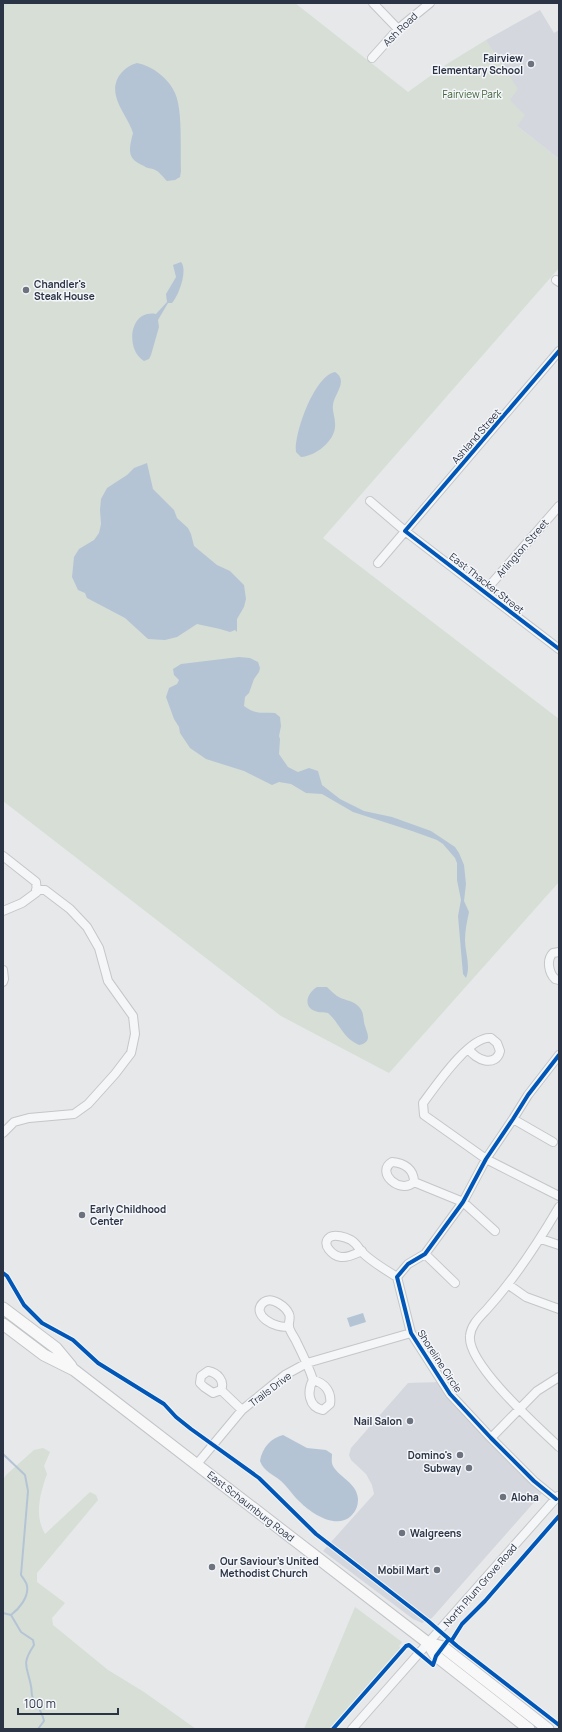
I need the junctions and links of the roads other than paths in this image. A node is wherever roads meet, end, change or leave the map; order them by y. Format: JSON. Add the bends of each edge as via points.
{"nodes":[{"id":1,"x":373,"y":3,"type":"edge"},
{"id":2,"x":430,"y":3,"type":"edge"},
{"id":3,"x":398,"y":29,"type":"junction"},
{"id":4,"x":372,"y":58,"type":"dead end"},
{"id":5,"x":559,"y":351,"type":"edge"},
{"id":6,"x":370,"y":501,"type":"dead end"},
{"id":7,"x":559,"y":506,"type":"edge"},
{"id":8,"x":405,"y":531,"type":"junction"},
{"id":9,"x":378,"y":563,"type":"dead end"},
{"id":10,"x":485,"y":591,"type":"junction"},
{"id":11,"x":559,"y":649,"type":"edge"},
{"id":12,"x":3,"y":856,"type":"edge"},
{"id":13,"x":37,"y":891,"type":"junction"},
{"id":14,"x":3,"y":912,"type":"edge"},
{"id":15,"x":559,"y":952,"type":"edge"},
{"id":16,"x":3,"y":970,"type":"edge"},
{"id":17,"x":559,"y":980,"type":"edge"},
{"id":18,"x":3,"y":982,"type":"edge"},
{"id":19,"x":469,"y":1049,"type":"dead end"},
{"id":20,"x":558,"y":1057,"type":"edge"},
{"id":21,"x":513,"y":1120,"type":"junction"},
{"id":22,"x":3,"y":1133,"type":"edge"},
{"id":23,"x":553,"y":1142,"type":"dead end"},
{"id":24,"x":486,"y":1159,"type":"junction"},
{"id":25,"x":414,"y":1182,"type":"dead end"},
{"id":26,"x":559,"y":1196,"type":"edge"},
{"id":27,"x":464,"y":1202,"type":"junction"},
{"id":28,"x":559,"y":1207,"type":"edge"},
{"id":29,"x":495,"y":1231,"type":"dead end"},
{"id":30,"x":541,"y":1239,"type":"junction"},
{"id":31,"x":559,"y":1245,"type":"edge"},
{"id":32,"x":362,"y":1251,"type":"dead end"},
{"id":33,"x":425,"y":1254,"type":"junction"},
{"id":34,"x":397,"y":1277,"type":"junction"},
{"id":35,"x":455,"y":1284,"type":"dead end"},
{"id":36,"x":509,"y":1285,"type":"junction"},
{"id":37,"x":3,"y":1308,"type":"edge"},
{"id":38,"x":559,"y":1309,"type":"edge"},
{"id":39,"x":3,"y":1324,"type":"edge"},
{"id":40,"x":289,"y":1326,"type":"dead end"},
{"id":41,"x":411,"y":1333,"type":"junction"},
{"id":42,"x":307,"y":1363,"type":"junction"},
{"id":43,"x":74,"y":1370,"type":"junction"},
{"id":44,"x":559,"y":1377,"type":"edge"},
{"id":45,"x":314,"y":1380,"type":"dead end"},
{"id":46,"x":221,"y":1390,"type":"dead end"},
{"id":47,"x":519,"y":1409,"type":"junction"},
{"id":48,"x":242,"y":1410,"type":"junction"},
{"id":49,"x":491,"y":1438,"type":"junction"},
{"id":50,"x":559,"y":1447,"type":"edge"},
{"id":51,"x":197,"y":1464,"type":"junction"},
{"id":52,"x":557,"y":1497,"type":"edge"},
{"id":53,"x":428,"y":1643,"type":"junction"},
{"id":54,"x":352,"y":1729,"type":"edge"},
{"id":55,"x":529,"y":1729,"type":"edge"},
{"id":56,"x":548,"y":1729,"type":"edge"}],
"edges":[{"from":1,"to":3,"type":"street"},
{"from":2,"to":3,"type":"street","name":"Ash Road"},
{"from":3,"to":4,"type":"street","name":"Ash Road"},
{"from":5,"to":8,"type":"street","name":"Ashland Street"},
{"from":6,"to":8,"type":"street","name":"East Thacker Street"},
{"from":7,"to":10,"type":"street","name":"Arlington Street"},
{"from":8,"to":9,"type":"street","name":"Ashland Street"},
{"from":8,"to":10,"type":"street","name":"East Thacker Street"},
{"from":10,"to":11,"type":"street","name":"East Thacker Street"},
{"from":12,"to":13,"type":"street","via":[[36,882]]},
{"from":13,"to":14,"type":"street"},
{"from":13,"to":22,"type":"street","via":[[45,890],[70,909],[87,927],[99,948],[108,981],[132,1016],[135,1034],[131,1053],[115,1074],[74,1114],[14,1122]]},
{"from":15,"to":17,"type":"street","via":[[553,953],[549,959],[550,971],[555,979]]},
{"from":16,"to":18,"type":"street"},
{"from":19,"to":24,"type":"street","via":[[423,1103],[424,1115]]},
{"from":20,"to":21,"type":"street","via":[[528,1095]]},
{"from":21,"to":23,"type":"street"},
{"from":21,"to":24,"type":"street"},
{"from":24,"to":26,"type":"street"},
{"from":24,"to":27,"type":"street"},
{"from":25,"to":27,"type":"street"},
{"from":27,"to":29,"type":"street"},
{"from":27,"to":33,"type":"street"},
{"from":28,"to":30,"type":"street"},
{"from":30,"to":31,"type":"street"},
{"from":30,"to":36,"type":"street"},
{"from":32,"to":34,"type":"street"},
{"from":33,"to":34,"type":"street","via":[[408,1264]]},
{"from":33,"to":35,"type":"street"},
{"from":34,"to":41,"type":"street","name":"Shoreline Circle"},
{"from":36,"to":38,"type":"street","via":[[526,1297]]},
{"from":36,"to":47,"type":"street","via":[[474,1324],[470,1335],[471,1347],[490,1377]]},
{"from":37,"to":43,"type":"main road","name":"East Schaumburg Road","via":[[56,1348]]},
{"from":39,"to":43,"type":"main road","name":"East Schaumburg Road","via":[[44,1355]]},
{"from":40,"to":42,"type":"street"},
{"from":41,"to":42,"type":"street","name":"Trails Drive"},
{"from":41,"to":49,"type":"street","name":"Shoreline Circle","via":[[450,1394]]},
{"from":42,"to":45,"type":"street"},
{"from":42,"to":48,"type":"street","name":"Trails Drive","via":[[285,1375]]},
{"from":43,"to":51,"type":"main road","name":"East Schaumburg Road"},
{"from":44,"to":47,"type":"street","via":[[537,1391]]},
{"from":46,"to":48,"type":"street"},
{"from":47,"to":49,"type":"street"},
{"from":47,"to":50,"type":"street"},
{"from":48,"to":51,"type":"street","name":"Trails Drive"},
{"from":49,"to":52,"type":"street","name":"Shoreline Circle","via":[[534,1481]]},
{"from":51,"to":53,"type":"main road","name":"East Schaumburg Road"},
{"from":52,"to":53,"type":"street","name":"North Plum Grove Road"},
{"from":53,"to":54,"type":"street","name":"North Plum Grove Road"},
{"from":53,"to":55,"type":"main road","name":"East Schaumburg Road","via":[[436,1656]]},
{"from":53,"to":56,"type":"main road","name":"East Schaumburg Road","via":[[443,1647]]}]}
